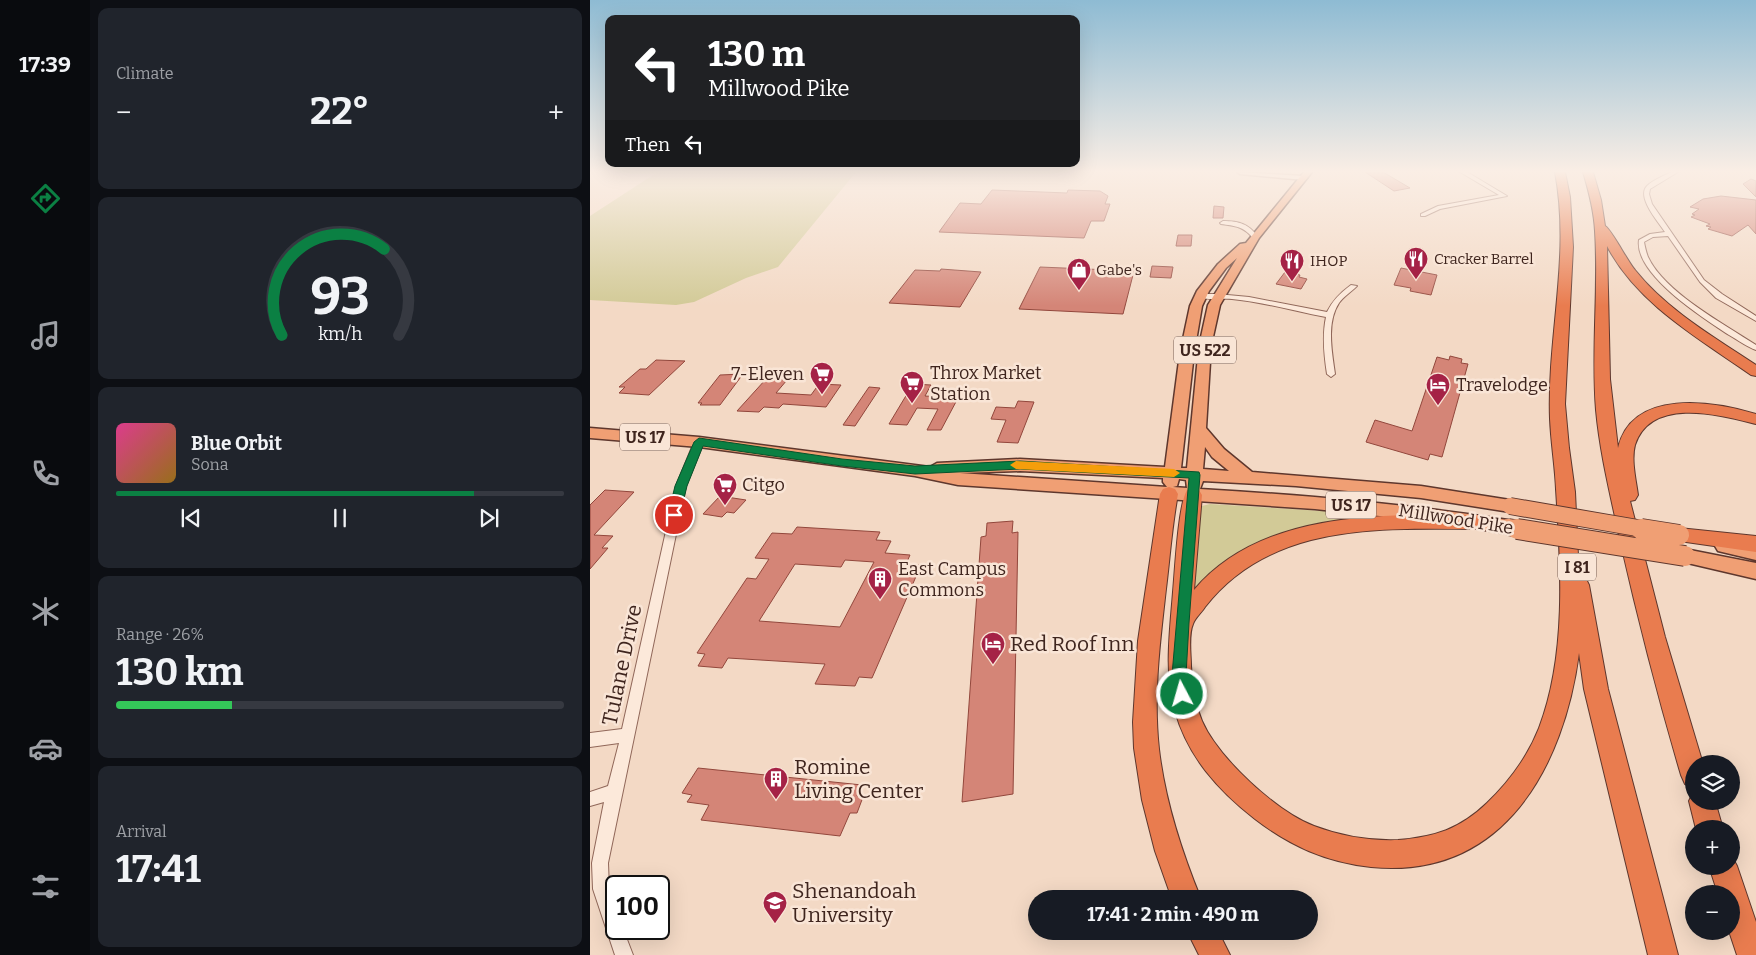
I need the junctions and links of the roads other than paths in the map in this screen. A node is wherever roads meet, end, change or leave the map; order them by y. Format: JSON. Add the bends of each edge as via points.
{"nodes":[{"id":1,"x":1272,"y":217,"type":"edge"},
{"id":2,"x":1568,"y":217,"type":"edge"},
{"id":3,"x":1598,"y":217,"type":"edge"},
{"id":4,"x":1600,"y":217,"type":"edge"},
{"id":5,"x":1657,"y":217,"type":"edge"},
{"id":6,"x":1223,"y":223,"type":"dead end"},
{"id":7,"x":1669,"y":234,"type":"junction"},
{"id":8,"x":1255,"y":237,"type":"junction"},
{"id":9,"x":1353,"y":286,"type":"dead end"},
{"id":10,"x":1218,"y":294,"type":"junction"},
{"id":11,"x":1201,"y":296,"type":"junction"},
{"id":12,"x":1329,"y":315,"type":"junction"},
{"id":13,"x":1756,"y":319,"type":"edge"},
{"id":14,"x":1756,"y":348,"type":"edge"},
{"id":15,"x":1756,"y":372,"type":"edge"},
{"id":16,"x":1330,"y":374,"type":"dead end"},
{"id":17,"x":1756,"y":419,"type":"edge"},
{"id":18,"x":1199,"y":429,"type":"junction"},
{"id":19,"x":590,"y":433,"type":"edge"},
{"id":20,"x":699,"y":442,"type":"junction"},
{"id":21,"x":1195,"y":475,"type":"junction"},
{"id":22,"x":1249,"y":478,"type":"junction"},
{"id":23,"x":1564,"y":482,"type":"junction"},
{"id":24,"x":1170,"y":483,"type":"junction"},
{"id":25,"x":1193,"y":495,"type":"junction"},
{"id":26,"x":1623,"y":514,"type":"junction"},
{"id":27,"x":1480,"y":522,"type":"junction"},
{"id":28,"x":1679,"y":535,"type":"junction"},
{"id":29,"x":1756,"y":544,"type":"edge"},
{"id":30,"x":1756,"y":553,"type":"edge"},
{"id":31,"x":1756,"y":571,"type":"edge"},
{"id":32,"x":1182,"y":623,"type":"junction"},
{"id":33,"x":628,"y":735,"type":"junction"},
{"id":34,"x":590,"y":740,"type":"edge"},
{"id":35,"x":1688,"y":755,"type":"edge"},
{"id":36,"x":614,"y":792,"type":"junction"},
{"id":37,"x":590,"y":799,"type":"edge"},
{"id":38,"x":1726,"y":875,"type":"edge"},
{"id":39,"x":1183,"y":890,"type":"edge"},
{"id":40,"x":1207,"y":940,"type":"edge"},
{"id":41,"x":624,"y":955,"type":"edge"},
{"id":42,"x":1215,"y":955,"type":"edge"},
{"id":43,"x":1663,"y":955,"type":"edge"},
{"id":44,"x":1752,"y":955,"type":"edge"}],
"edges":[{"from":1,"to":8,"type":"highway","number":"US 522"},
{"from":2,"to":23,"type":"highway","number":"I 81","via":[[1558,376]]},
{"from":3,"to":26,"type":"highway","via":[[1602,253],[1604,410]]},
{"from":4,"to":15,"type":"highway","via":[[1616,253],[1636,279],[1670,309]]},
{"from":5,"to":7,"type":"street"},
{"from":6,"to":8,"type":"street","via":[[1243,224]]},
{"from":7,"to":13,"type":"street","via":[[1708,288]]},
{"from":7,"to":14,"type":"street","via":[[1652,235],[1642,240],[1642,251],[1650,266],[1683,299]]},
{"from":8,"to":10,"type":"highway","number":"US 522"},
{"from":8,"to":11,"type":"highway","number":"US 522","via":[[1222,266]]},
{"from":9,"to":12,"type":"street","via":[[1343,292]]},
{"from":10,"to":11,"type":"street"},
{"from":10,"to":12,"type":"street"},
{"from":10,"to":18,"type":"highway","number":"US 522","via":[[1207,330]]},
{"from":11,"to":24,"type":"highway","number":"US 522","via":[[1189,339]]},
{"from":12,"to":16,"type":"street","via":[[1326,338]]},
{"from":17,"to":26,"type":"highway","via":[[1725,410],[1696,407],[1669,410],[1642,421],[1626,446],[1629,499]]},
{"from":18,"to":21,"type":"highway","number":"US 522"},
{"from":18,"to":22,"type":"highway","via":[[1218,453]]},
{"from":19,"to":20,"type":"highway","name":"Millwood Pike","number":"US 17"},
{"from":20,"to":24,"type":"highway","name":"Millwood Pike","number":"US 17","via":[[991,482]]},
{"from":20,"to":33,"type":"street","name":"Tulane Drive","via":[[681,486]]},
{"from":21,"to":22,"type":"highway","name":"Millwood Pike","number":"US 17"},
{"from":21,"to":24,"type":"highway","name":"Millwood Pike","number":"US 17"},
{"from":21,"to":25,"type":"highway"},
{"from":22,"to":28,"type":"highway","name":"Millwood Pike","number":"US 17","bridge":true,"via":[[1368,486]]},
{"from":23,"to":32,"type":"highway","via":[[1570,626],[1552,726],[1518,788],[1493,816],[1463,838],[1436,848],[1400,854],[1348,849],[1292,830],[1246,796],[1211,759],[1187,714],[1179,675]]},
{"from":23,"to":43,"type":"highway","number":"I 81","via":[[1596,689]]},
{"from":24,"to":25,"type":"highway","name":"Millwood Pike","number":"US 17"},
{"from":24,"to":39,"type":"highway","via":[[1149,636],[1145,714],[1156,798],[1174,868]]},
{"from":25,"to":27,"type":"highway","name":"Millwood Pike","number":"US 17","via":[[1335,504]]},
{"from":25,"to":32,"type":"highway"},
{"from":26,"to":35,"type":"highway"},
{"from":27,"to":31,"type":"highway","name":"Millwood Pike","number":"US 17","bridge":true},
{"from":27,"to":32,"type":"highway","via":[[1353,524],[1279,542],[1242,559],[1225,571]]},
{"from":28,"to":29,"type":"highway"},
{"from":28,"to":30,"type":"highway","name":"Millwood Pike","number":"US 17"},
{"from":33,"to":34,"type":"street"},
{"from":33,"to":36,"type":"street","name":"Tulane Drive"},
{"from":36,"to":37,"type":"street"},
{"from":36,"to":41,"type":"street","name":"Tulane Drive","via":[[600,863],[601,889]]},
{"from":38,"to":44,"type":"highway"},
{"from":40,"to":42,"type":"highway"}]}
